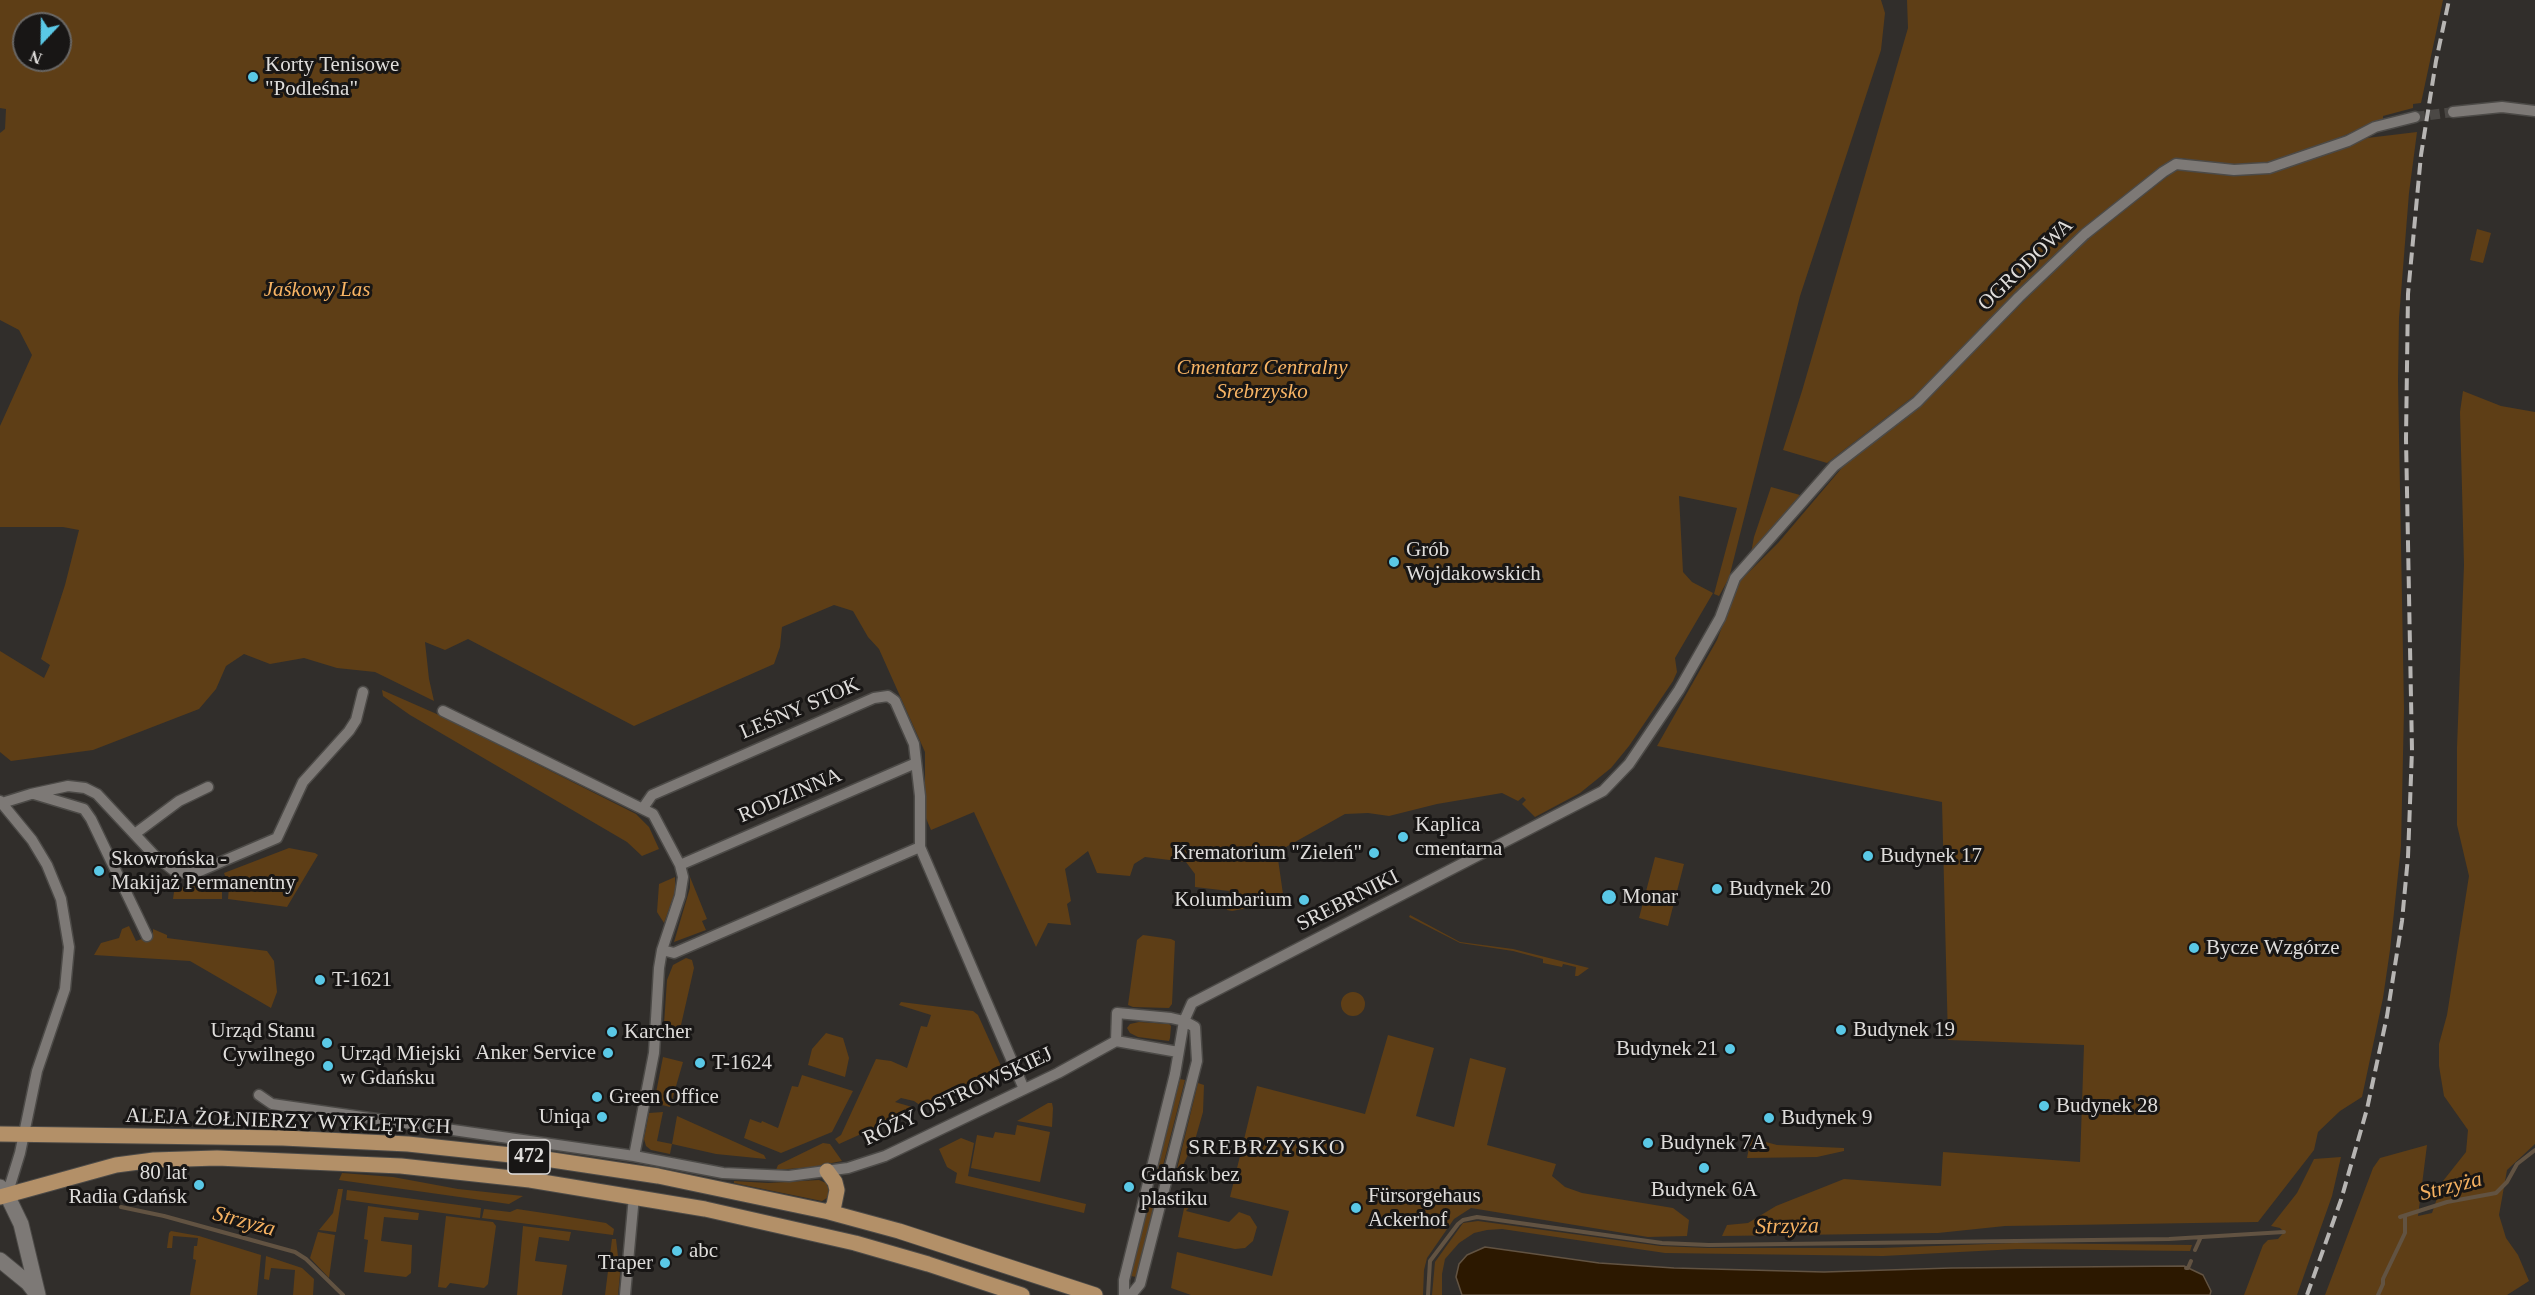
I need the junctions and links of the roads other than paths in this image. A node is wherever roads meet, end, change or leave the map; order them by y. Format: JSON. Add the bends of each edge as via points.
{"nodes":[{"id":1,"x":2535,"y":111,"type":"edge"},
{"id":2,"x":2453,"y":112,"type":"tunnel mouth"},
{"id":3,"x":2415,"y":117,"type":"tunnel mouth"},
{"id":4,"x":1735,"y":578,"type":"joint"},
{"id":5,"x":363,"y":692,"type":"dead end"},
{"id":6,"x":443,"y":711,"type":"dead end"},
{"id":7,"x":916,"y":763,"type":"junction"},
{"id":8,"x":208,"y":787,"type":"dead end"},
{"id":9,"x":31,"y":794,"type":"junction"},
{"id":10,"x":1,"y":802,"type":"edge"},
{"id":11,"x":643,"y":808,"type":"junction"},
{"id":12,"x":136,"y":833,"type":"junction"},
{"id":13,"x":920,"y":847,"type":"junction"},
{"id":14,"x":680,"y":865,"type":"junction"},
{"id":15,"x":147,"y":936,"type":"dead end"},
{"id":16,"x":662,"y":950,"type":"junction"},
{"id":17,"x":1184,"y":1021,"type":"junction"},
{"id":18,"x":1116,"y":1041,"type":"junction"},
{"id":19,"x":1178,"y":1052,"type":"junction"},
{"id":20,"x":1024,"y":1089,"type":"junction"},
{"id":21,"x":259,"y":1095,"type":"dead end"},
{"id":22,"x":0,"y":1134,"type":"edge"},
{"id":23,"x":23,"y":1134,"type":"junction"},
{"id":24,"x":634,"y":1156,"type":"junction"},
{"id":25,"x":827,"y":1172,"type":"junction"},
{"id":26,"x":1148,"y":1183,"type":"junction"},
{"id":27,"x":1164,"y":1188,"type":"junction"},
{"id":28,"x":2,"y":1193,"type":"edge"},
{"id":29,"x":634,"y":1196,"type":"junction"},
{"id":30,"x":829,"y":1212,"type":"junction"},
{"id":31,"x":0,"y":1260,"type":"edge"},
{"id":32,"x":38,"y":1295,"type":"edge"},
{"id":33,"x":625,"y":1295,"type":"edge"},
{"id":34,"x":1022,"y":1295,"type":"edge"},
{"id":35,"x":1095,"y":1295,"type":"edge"},
{"id":36,"x":1124,"y":1295,"type":"edge"},
{"id":37,"x":1131,"y":1295,"type":"edge"}],
"edges":[{"from":1,"to":2,"type":"street","via":[[2502,107]]},
{"from":3,"to":4,"type":"street","name":"OGRODOWA","via":[[2374,128],[2270,168],[2210,169],[2176,164],[2170,167],[2085,234],[1917,402],[1834,466]]},
{"from":4,"to":17,"type":"street","name":"SREBRNIKI","via":[[1720,618],[1679,690],[1629,764],[1603,791],[1192,1003]]},
{"from":5,"to":12,"type":"street","via":[[356,720],[303,782],[278,838],[200,871],[177,873],[154,855]]},
{"from":6,"to":11,"type":"street"},
{"from":7,"to":11,"type":"street","name":"LEŚNY STOK","via":[[914,744],[896,701],[888,696],[874,698],[652,795]]},
{"from":7,"to":13,"type":"street","name":"LEŚNY STOK"},
{"from":7,"to":14,"type":"street","name":"RODZINNA"},
{"from":8,"to":12,"type":"street","via":[[179,801]]},
{"from":9,"to":10,"type":"street"},
{"from":9,"to":12,"type":"street","via":[[68,786],[85,788],[97,794]]},
{"from":9,"to":15,"type":"street","via":[[84,809]]},
{"from":10,"to":23,"type":"street","via":[[47,865],[61,899],[69,947],[65,989],[39,1062]]},
{"from":11,"to":14,"type":"street","via":[[659,823]]},
{"from":13,"to":16,"type":"street","via":[[674,953]]},
{"from":13,"to":20,"type":"street","name":"LEŚNY STOK"},
{"from":14,"to":16,"type":"street","via":[[680,896]]},
{"from":16,"to":24,"type":"street","via":[[654,1053]]},
{"from":17,"to":18,"type":"street","via":[[1117,1013]]},
{"from":17,"to":19,"type":"street","name":"SREBRNIKI"},
{"from":17,"to":27,"type":"street","via":[[1195,1027],[1197,1061]]},
{"from":18,"to":19,"type":"street"},
{"from":18,"to":20,"type":"street","name":"RÓŻY OSTROWSKIEJ"},
{"from":19,"to":26,"type":"street","name":"SREBRNIKI"},
{"from":20,"to":25,"type":"street","name":"RÓŻY OSTROWSKIEJ","via":[[903,1148]]},
{"from":21,"to":24,"type":"street","name":"RÓŻY OSTROWSKIEJ","via":[[272,1104]]},
{"from":22,"to":23,"type":"main road","name":"ALEJA ŻOŁNIERZY WYKLĘTYCH","number":"472"},
{"from":23,"to":28,"type":"street","via":[[14,1176]]},
{"from":23,"to":30,"type":"main road","name":"ALEJA ŻOŁNIERZY WYKLĘTYCH","number":"472","via":[[408,1144],[658,1176]]},
{"from":24,"to":25,"type":"street","name":"RÓŻY OSTROWSKIEJ","via":[[746,1176]]},
{"from":25,"to":30,"type":"main road","via":[[837,1190]]},
{"from":26,"to":27,"type":"street"},
{"from":26,"to":36,"type":"street","name":"SREBRNIKI","via":[[1124,1280]]},
{"from":27,"to":37,"type":"street","via":[[1140,1284]]},
{"from":28,"to":29,"type":"main road","name":"ALEJA ŻOŁNIERZY WYKLĘTYCH","number":"472","via":[[116,1165],[217,1158],[401,1166]]},
{"from":28,"to":32,"type":"street","via":[[21,1224]]},
{"from":29,"to":33,"type":"street"},
{"from":29,"to":34,"type":"main road","name":"ALEJA ŻOŁNIERZY WYKLĘTYCH","number":"472","via":[[855,1243]]},
{"from":30,"to":35,"type":"main road","name":"ALEJA ŻOŁNIERZY WYKLĘTYCH","number":"472"},
{"from":31,"to":32,"type":"street"}]}
